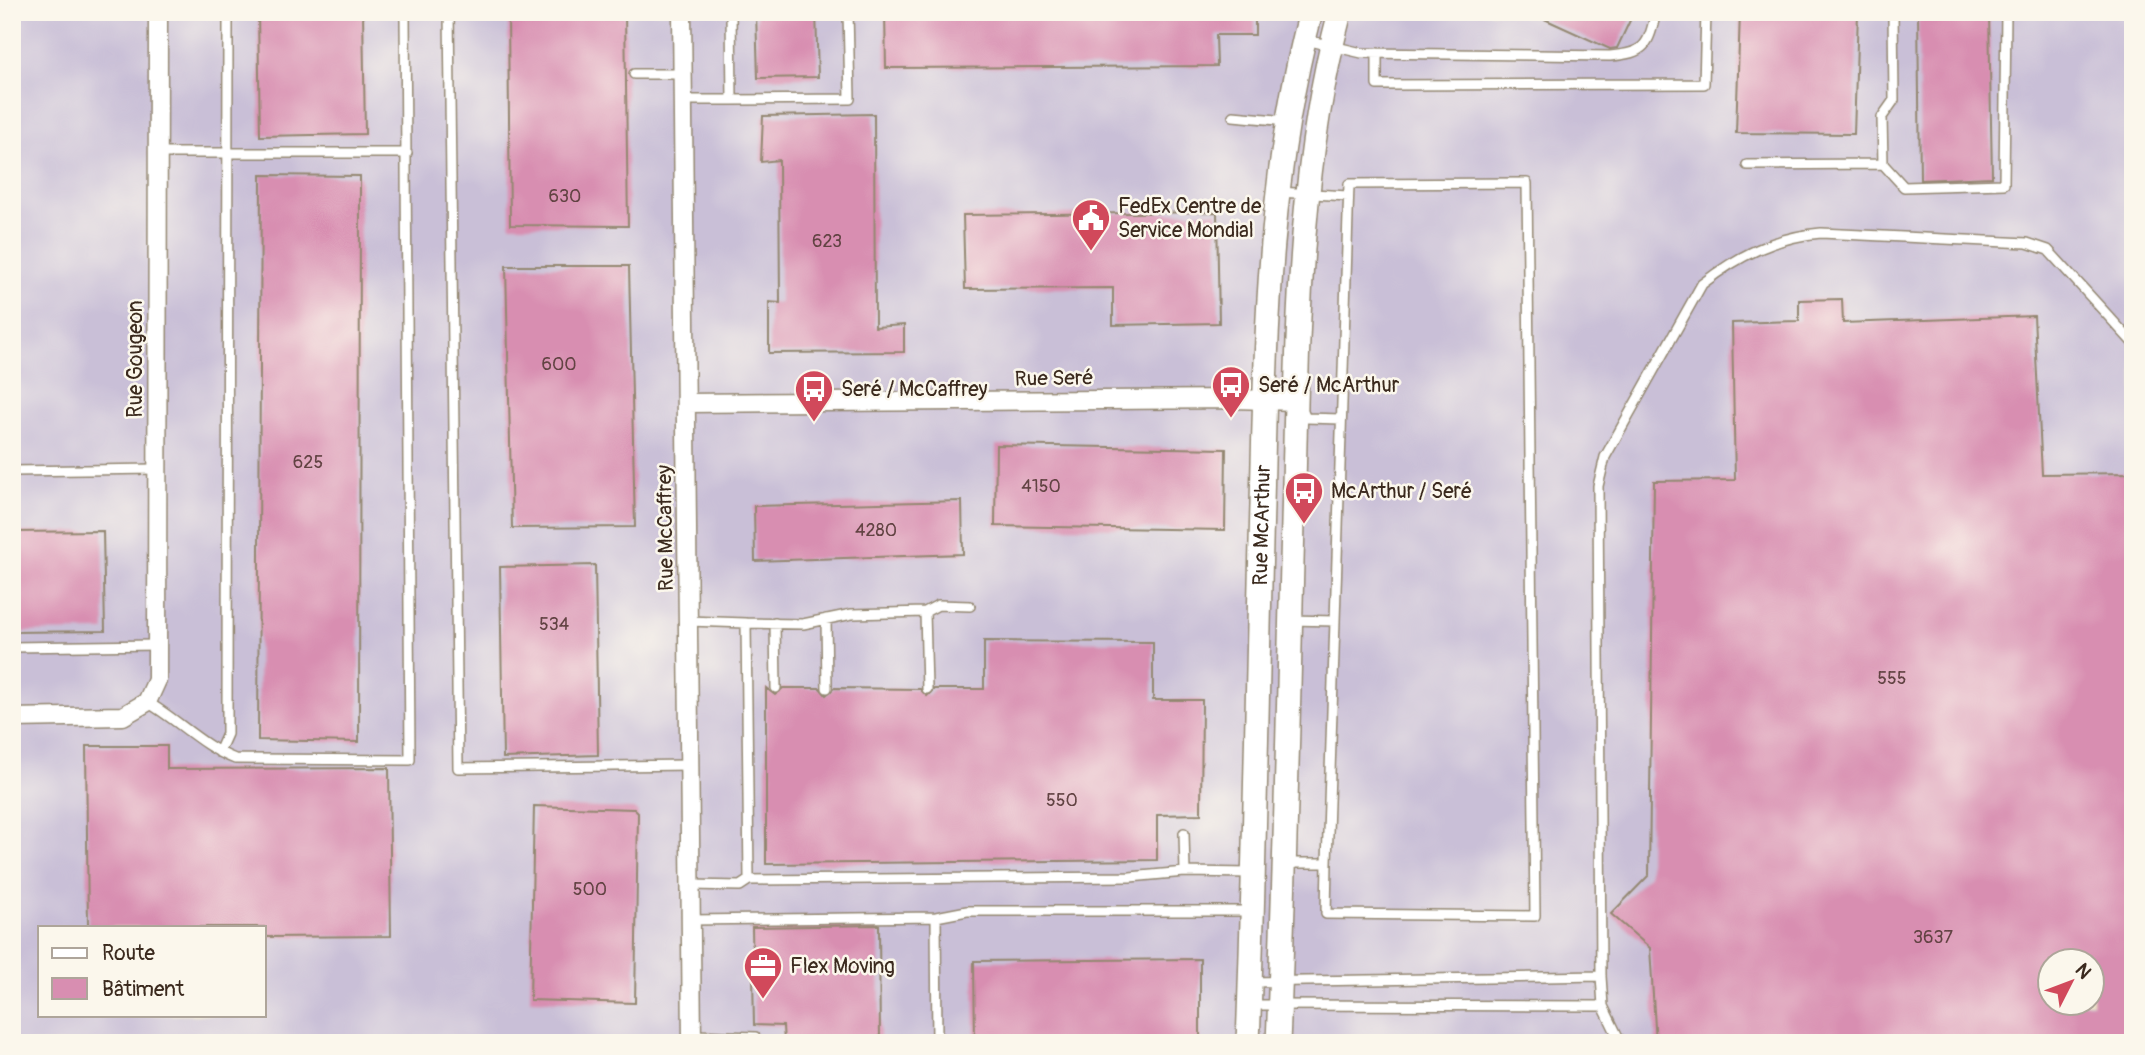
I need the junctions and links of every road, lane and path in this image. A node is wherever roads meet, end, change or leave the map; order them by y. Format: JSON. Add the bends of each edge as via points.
{"nodes":[{"id":1,"x":159,"y":12,"type":"edge"},
{"id":2,"x":228,"y":12,"type":"edge"},
{"id":3,"x":405,"y":12,"type":"edge"},
{"id":4,"x":449,"y":12,"type":"edge"},
{"id":5,"x":682,"y":12,"type":"edge"},
{"id":6,"x":731,"y":12,"type":"edge"},
{"id":7,"x":848,"y":12,"type":"edge"},
{"id":8,"x":1311,"y":12,"type":"edge"},
{"id":9,"x":1340,"y":12,"type":"edge"},
{"id":10,"x":1656,"y":12,"type":"edge"},
{"id":11,"x":1706,"y":12,"type":"edge"},
{"id":12,"x":1893,"y":12,"type":"edge"},
{"id":13,"x":2006,"y":12,"type":"edge"},
{"id":14,"x":1304,"y":40,"type":"junction"},
{"id":15,"x":1331,"y":47,"type":"junction"},
{"id":16,"x":1377,"y":54,"type":"junction"},
{"id":17,"x":634,"y":74,"type":"dead end"},
{"id":18,"x":683,"y":74,"type":"junction"},
{"id":19,"x":683,"y":100,"type":"junction"},
{"id":20,"x":732,"y":100,"type":"junction"},
{"id":21,"x":1233,"y":116,"type":"dead end"},
{"id":22,"x":1287,"y":121,"type":"junction"},
{"id":23,"x":158,"y":153,"type":"junction"},
{"id":24,"x":227,"y":153,"type":"junction"},
{"id":25,"x":407,"y":153,"type":"junction"},
{"id":26,"x":1883,"y":164,"type":"junction"},
{"id":27,"x":1747,"y":165,"type":"dead end"},
{"id":28,"x":1276,"y":191,"type":"junction"},
{"id":29,"x":1306,"y":195,"type":"junction"},
{"id":30,"x":1348,"y":196,"type":"junction"},
{"id":31,"x":2133,"y":343,"type":"edge"},
{"id":32,"x":1265,"y":400,"type":"junction"},
{"id":33,"x":1296,"y":401,"type":"junction"},
{"id":34,"x":686,"y":403,"type":"junction"},
{"id":35,"x":1341,"y":419,"type":"junction"},
{"id":36,"x":158,"y":469,"type":"junction"},
{"id":37,"x":12,"y":471,"type":"edge"},
{"id":38,"x":970,"y":606,"type":"dead end"},
{"id":39,"x":925,"y":612,"type":"junction"},
{"id":40,"x":826,"y":619,"type":"junction"},
{"id":41,"x":1290,"y":620,"type":"junction"},
{"id":42,"x":688,"y":621,"type":"junction"},
{"id":43,"x":1335,"y":621,"type":"junction"},
{"id":44,"x":746,"y":623,"type":"junction"},
{"id":45,"x":775,"y":623,"type":"junction"},
{"id":46,"x":158,"y":645,"type":"junction"},
{"id":47,"x":12,"y":647,"type":"edge"},
{"id":48,"x":776,"y":688,"type":"dead end"},
{"id":49,"x":827,"y":688,"type":"dead end"},
{"id":50,"x":927,"y":689,"type":"dead end"},
{"id":51,"x":147,"y":702,"type":"junction"},
{"id":52,"x":12,"y":718,"type":"edge"},
{"id":53,"x":219,"y":751,"type":"junction"},
{"id":54,"x":690,"y":765,"type":"junction"},
{"id":55,"x":1184,"y":833,"type":"dead end"},
{"id":56,"x":1283,"y":863,"type":"junction"},
{"id":57,"x":1327,"y":863,"type":"junction"},
{"id":58,"x":1185,"y":872,"type":"junction"},
{"id":59,"x":1252,"y":873,"type":"junction"},
{"id":60,"x":749,"y":880,"type":"junction"},
{"id":61,"x":691,"y":885,"type":"junction"},
{"id":62,"x":1252,"y":911,"type":"junction"},
{"id":63,"x":936,"y":918,"type":"junction"},
{"id":64,"x":691,"y":920,"type":"junction"},
{"id":65,"x":1601,"y":976,"type":"junction"},
{"id":66,"x":1280,"y":981,"type":"junction"},
{"id":67,"x":1250,"y":982,"type":"junction"},
{"id":68,"x":1250,"y":1005,"type":"junction"},
{"id":69,"x":1279,"y":1005,"type":"junction"},
{"id":70,"x":1603,"y":1006,"type":"junction"},
{"id":71,"x":692,"y":1039,"type":"edge"},
{"id":72,"x":755,"y":1043,"type":"edge"},
{"id":73,"x":937,"y":1043,"type":"edge"},
{"id":74,"x":1248,"y":1043,"type":"edge"},
{"id":75,"x":1278,"y":1043,"type":"edge"},
{"id":76,"x":1621,"y":1043,"type":"edge"}],
"edges":[{"from":1,"to":23,"type":"street","name":"Rue Gougeon"},
{"from":2,"to":24,"type":"lane"},
{"from":3,"to":25,"type":"lane"},
{"from":4,"to":54,"type":"lane","via":[[458,768]]},
{"from":5,"to":18,"type":"street","name":"Rue McCaffrey"},
{"from":6,"to":20,"type":"lane"},
{"from":7,"to":20,"type":"lane","via":[[850,99]]},
{"from":8,"to":14,"type":"street","name":"Rue McArthur"},
{"from":9,"to":15,"type":"street","name":"Rue McArthur"},
{"from":10,"to":16,"type":"lane","via":[[1648,41],[1631,53]]},
{"from":11,"to":16,"type":"lane","via":[[1704,84],[1377,85]]},
{"from":12,"to":26,"type":"lane","via":[[1894,100],[1882,117]]},
{"from":13,"to":26,"type":"lane","via":[[2004,184],[1903,187]]},
{"from":14,"to":15,"type":"lane"},
{"from":14,"to":22,"type":"street","name":"Rue McArthur"},
{"from":15,"to":16,"type":"lane"},
{"from":15,"to":29,"type":"street","name":"Rue McArthur"},
{"from":17,"to":18,"type":"lane"},
{"from":18,"to":19,"type":"street","name":"Rue McCaffrey"},
{"from":19,"to":20,"type":"lane"},
{"from":19,"to":34,"type":"street","name":"Rue McCaffrey"},
{"from":21,"to":22,"type":"lane"},
{"from":22,"to":28,"type":"street","name":"Rue McArthur"},
{"from":23,"to":24,"type":"lane"},
{"from":23,"to":36,"type":"street","name":"Rue Gougeon"},
{"from":24,"to":25,"type":"lane"},
{"from":24,"to":53,"type":"lane","via":[[227,734]]},
{"from":25,"to":53,"type":"lane","via":[[410,760],[245,761]]},
{"from":26,"to":27,"type":"lane"},
{"from":28,"to":29,"type":"lane"},
{"from":28,"to":32,"type":"street","name":"Rue McArthur"},
{"from":29,"to":30,"type":"lane"},
{"from":29,"to":33,"type":"street","name":"Rue McArthur"},
{"from":30,"to":35,"type":"lane"},
{"from":30,"to":57,"type":"lane","via":[[1349,184],[1527,183],[1535,916],[1326,914]]},
{"from":31,"to":65,"type":"lane","via":[[2048,250],[2027,243],[1821,233],[1794,236],[1763,246],[1702,284],[1605,457],[1598,486]]},
{"from":32,"to":33,"type":"street","name":"Rue Seré"},
{"from":32,"to":34,"type":"street","name":"Rue Seré"},
{"from":32,"to":59,"type":"street","name":"Rue McArthur"},
{"from":33,"to":35,"type":"lane","via":[[1306,418]]},
{"from":33,"to":41,"type":"street","name":"Rue McArthur"},
{"from":34,"to":42,"type":"street","name":"Rue McCaffrey"},
{"from":35,"to":43,"type":"lane"},
{"from":36,"to":37,"type":"lane"},
{"from":36,"to":46,"type":"street","name":"Rue Gougeon"},
{"from":38,"to":39,"type":"lane","via":[[938,605]]},
{"from":39,"to":40,"type":"lane"},
{"from":39,"to":50,"type":"lane"},
{"from":40,"to":45,"type":"lane"},
{"from":40,"to":49,"type":"lane"},
{"from":41,"to":43,"type":"lane"},
{"from":41,"to":56,"type":"street","name":"Rue McArthur"},
{"from":42,"to":44,"type":"lane"},
{"from":42,"to":54,"type":"street","name":"Rue McCaffrey"},
{"from":43,"to":57,"type":"lane"},
{"from":44,"to":45,"type":"lane"},
{"from":44,"to":60,"type":"lane"},
{"from":45,"to":48,"type":"lane"},
{"from":46,"to":47,"type":"lane"},
{"from":46,"to":51,"type":"street","name":"Rue Gougeon","via":[[157,680]]},
{"from":51,"to":52,"type":"street","via":[[132,713],[113,717]]},
{"from":51,"to":53,"type":"lane"},
{"from":54,"to":61,"type":"street","name":"Rue McCaffrey"},
{"from":55,"to":58,"type":"lane"},
{"from":56,"to":57,"type":"lane"},
{"from":56,"to":66,"type":"street","name":"Rue McArthur"},
{"from":58,"to":59,"type":"lane"},
{"from":58,"to":60,"type":"lane","via":[[1130,877]]},
{"from":59,"to":62,"type":"street","name":"Rue McArthur"},
{"from":60,"to":61,"type":"lane","via":[[740,886]]},
{"from":61,"to":64,"type":"street","name":"Rue McCaffrey"},
{"from":62,"to":63,"type":"lane","via":[[967,911]]},
{"from":62,"to":67,"type":"street","name":"Rue McArthur"},
{"from":63,"to":64,"type":"lane"},
{"from":63,"to":73,"type":"lane"},
{"from":64,"to":71,"type":"street","name":"Rue McCaffrey"},
{"from":65,"to":66,"type":"lane"},
{"from":65,"to":70,"type":"lane"},
{"from":66,"to":67,"type":"lane"},
{"from":66,"to":69,"type":"street","name":"Rue McArthur"},
{"from":67,"to":68,"type":"street","name":"Rue McArthur"},
{"from":68,"to":69,"type":"lane"},
{"from":68,"to":74,"type":"street","name":"Rue McArthur"},
{"from":69,"to":70,"type":"lane"},
{"from":69,"to":75,"type":"street","name":"Rue McArthur"},
{"from":70,"to":76,"type":"lane"},
{"from":71,"to":72,"type":"lane","via":[[755,1037]]}]}
